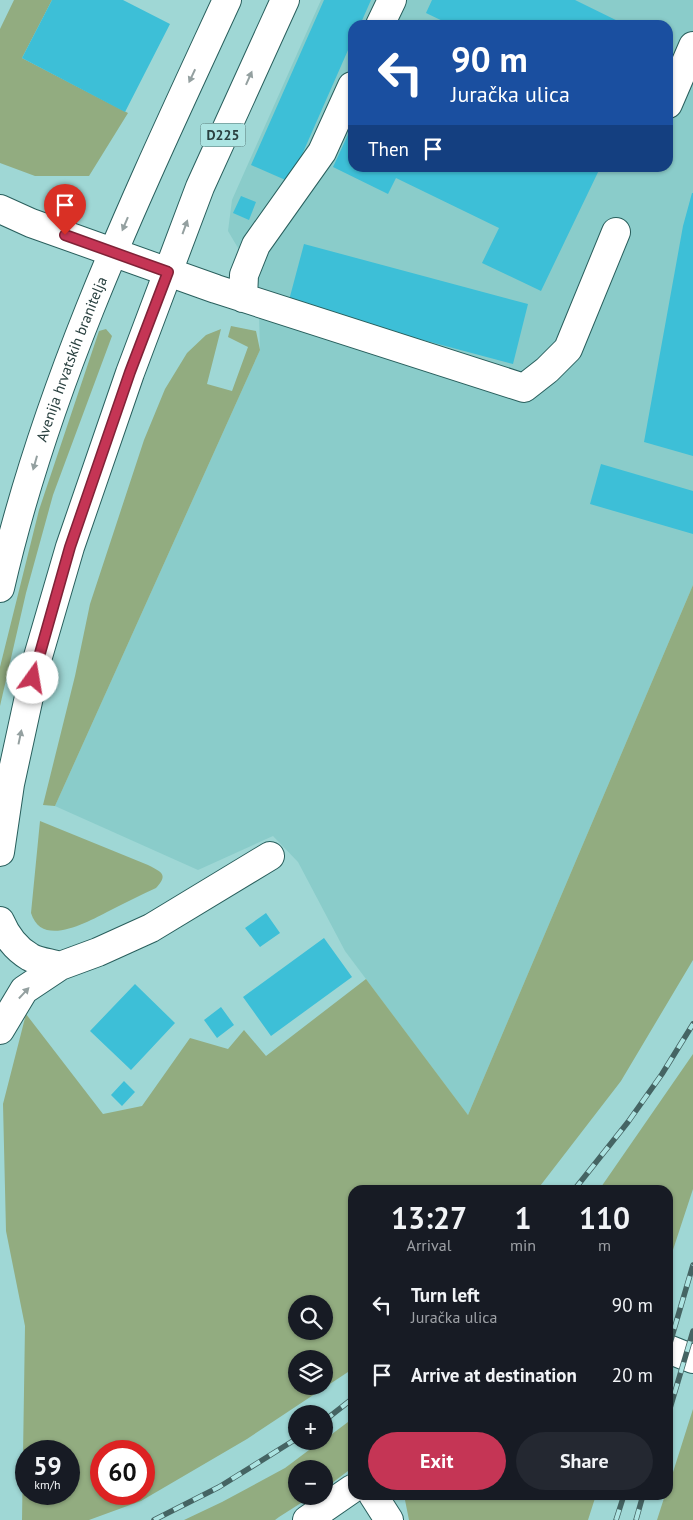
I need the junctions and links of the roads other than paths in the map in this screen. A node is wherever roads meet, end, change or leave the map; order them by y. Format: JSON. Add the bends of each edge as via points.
{"nodes":[{"id":1,"x":227,"y":0,"type":"edge"},
{"id":2,"x":285,"y":0,"type":"edge"},
{"id":3,"x":392,"y":0,"type":"edge"},
{"id":4,"x":382,"y":20,"type":"edge"},
{"id":5,"x":693,"y":46,"type":"edge"},
{"id":6,"x":673,"y":92,"type":"edge"},
{"id":7,"x":348,"y":95,"type":"edge"},
{"id":8,"x":0,"y":209,"type":"edge"},
{"id":9,"x":616,"y":232,"type":"dead end"},
{"id":10,"x":113,"y":253,"type":"junction"},
{"id":11,"x":168,"y":272,"type":"junction"},
{"id":12,"x":243,"y":298,"type":"junction"},
{"id":13,"x":0,"y":588,"type":"edge"},
{"id":14,"x":0,"y":852,"type":"edge"},
{"id":15,"x":270,"y":856,"type":"dead end"},
{"id":16,"x":0,"y":921,"type":"edge"},
{"id":17,"x":60,"y":966,"type":"junction"},
{"id":18,"x":0,"y":1030,"type":"edge"},
{"id":19,"x":673,"y":1351,"type":"edge"},
{"id":20,"x":693,"y":1359,"type":"edge"},
{"id":21,"x":348,"y":1492,"type":"edge"},
{"id":22,"x":376,"y":1500,"type":"edge"},
{"id":23,"x":307,"y":1520,"type":"edge"},
{"id":24,"x":389,"y":1520,"type":"edge"}],
"edges":[{"from":1,"to":10,"type":"main road","name":"Avenija hrvatskih branitelja","one_way":true},
{"from":11,"to":2,"type":"main road","number":"D225","one_way":true,"via":[[200,187]]},
{"from":3,"to":4,"type":"main road"},
{"from":5,"to":6,"type":"main road"},
{"from":7,"to":12,"type":"main road","via":[[322,152],[256,244],[244,275]]},
{"from":8,"to":10,"type":"main road"},
{"from":9,"to":12,"type":"main road","via":[[568,349],[524,388]]},
{"from":10,"to":11,"type":"main road"},
{"from":10,"to":13,"type":"main road","name":"Avenija hrvatskih branitelja","one_way":true,"via":[[64,372],[39,446]]},
{"from":11,"to":12,"type":"main road"},
{"from":14,"to":11,"type":"main road","number":"D225","one_way":true,"via":[[10,784],[39,651],[70,547]]},
{"from":15,"to":17,"type":"main road","via":[[150,928]]},
{"from":16,"to":17,"type":"main road","via":[[16,946],[30,958]]},
{"from":18,"to":17,"type":"main road","one_way":true,"via":[[24,990]]},
{"from":19,"to":20,"type":"main road"},
{"from":21,"to":23,"type":"main road"},
{"from":22,"to":24,"type":"main road"}]}
